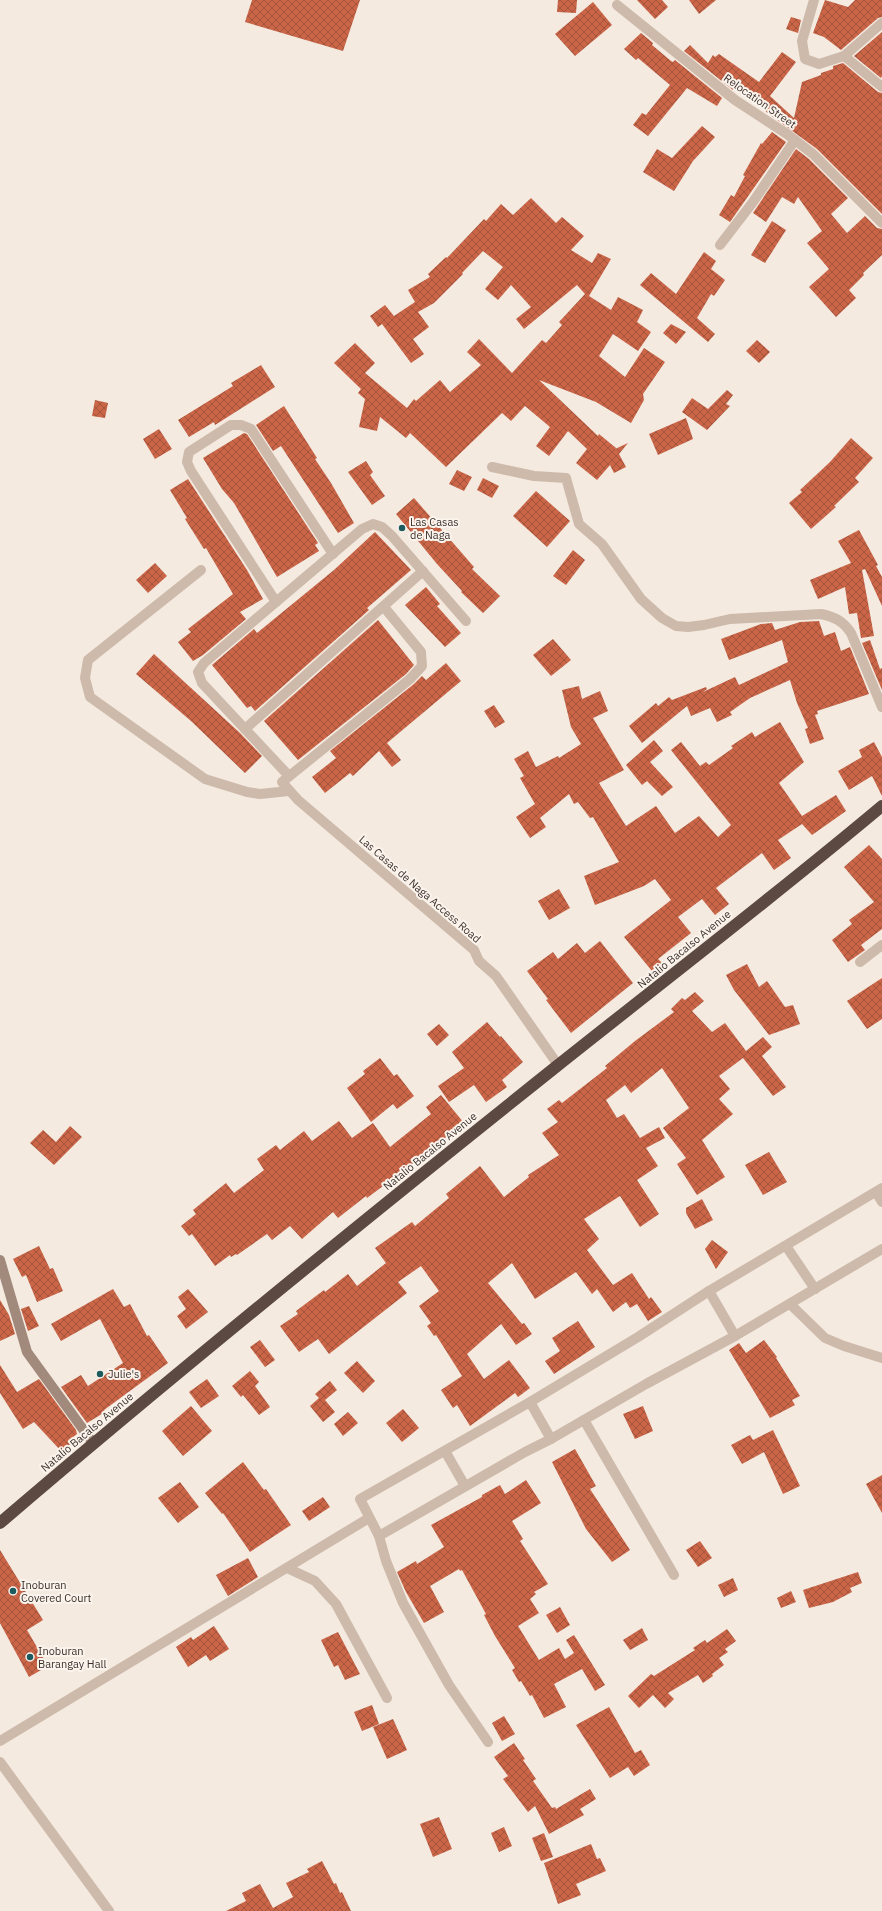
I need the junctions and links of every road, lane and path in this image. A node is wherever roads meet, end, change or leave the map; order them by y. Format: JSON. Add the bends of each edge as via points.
{"nodes":[{"id":1,"x":814,"y":0,"type":"edge"},
{"id":2,"x":616,"y":5,"type":"dead end"},
{"id":3,"x":882,"y":23,"type":"edge"},
{"id":4,"x":844,"y":56,"type":"junction"},
{"id":5,"x":882,"y":87,"type":"edge"},
{"id":6,"x":795,"y":140,"type":"junction"},
{"id":7,"x":882,"y":223,"type":"edge"},
{"id":8,"x":720,"y":245,"type":"dead end"},
{"id":9,"x":492,"y":467,"type":"dead end"},
{"id":10,"x":333,"y":554,"type":"junction"},
{"id":11,"x":201,"y":570,"type":"dead end"},
{"id":12,"x":423,"y":572,"type":"junction"},
{"id":13,"x":276,"y":602,"type":"junction"},
{"id":14,"x":384,"y":607,"type":"junction"},
{"id":15,"x":466,"y":621,"type":"dead end"},
{"id":16,"x":882,"y":707,"type":"edge"},
{"id":17,"x":245,"y":730,"type":"junction"},
{"id":18,"x":286,"y":779,"type":"junction"},
{"id":19,"x":289,"y":791,"type":"junction"},
{"id":20,"x":882,"y":806,"type":"edge"},
{"id":21,"x":882,"y":945,"type":"edge"},
{"id":22,"x":860,"y":962,"type":"dead end"},
{"id":23,"x":558,"y":1065,"type":"junction"},
{"id":24,"x":879,"y":1190,"type":"edge"},
{"id":25,"x":882,"y":1202,"type":"edge"},
{"id":26,"x":786,"y":1246,"type":"junction"},
{"id":27,"x":882,"y":1249,"type":"edge"},
{"id":28,"x":0,"y":1260,"type":"edge"},
{"id":29,"x":815,"y":1289,"type":"junction"},
{"id":30,"x":709,"y":1291,"type":"junction"},
{"id":31,"x":790,"y":1304,"type":"junction"},
{"id":32,"x":735,"y":1336,"type":"junction"},
{"id":33,"x":882,"y":1358,"type":"edge"},
{"id":34,"x":530,"y":1402,"type":"junction"},
{"id":35,"x":584,"y":1420,"type":"junction"},
{"id":36,"x":551,"y":1439,"type":"junction"},
{"id":37,"x":93,"y":1443,"type":"junction"},
{"id":38,"x":445,"y":1451,"type":"junction"},
{"id":39,"x":466,"y":1486,"type":"junction"},
{"id":40,"x":369,"y":1518,"type":"junction"},
{"id":41,"x":0,"y":1523,"type":"edge"},
{"id":42,"x":379,"y":1536,"type":"junction"},
{"id":43,"x":287,"y":1568,"type":"junction"},
{"id":44,"x":674,"y":1575,"type":"dead end"},
{"id":45,"x":387,"y":1698,"type":"dead end"},
{"id":46,"x":0,"y":1741,"type":"edge"},
{"id":47,"x":488,"y":1742,"type":"dead end"},
{"id":48,"x":0,"y":1762,"type":"edge"},
{"id":49,"x":109,"y":1911,"type":"edge"}],
"edges":[{"from":1,"to":4,"type":"street","via":[[802,41],[805,59],[819,64]]},
{"from":2,"to":6,"type":"street","name":"Relocation Street","via":[[735,100]]},
{"from":3,"to":4,"type":"street"},
{"from":4,"to":5,"type":"street"},
{"from":6,"to":7,"type":"street","name":"Relocation Street","via":[[813,154]]},
{"from":6,"to":8,"type":"street"},
{"from":9,"to":16,"type":"street","via":[[534,476],[566,478],[579,524],[602,544],[641,598],[662,618],[676,626],[704,625],[730,619],[821,614],[835,617],[845,624],[851,633]]},
{"from":10,"to":12,"type":"street","via":[[362,529],[373,524],[382,527],[392,536]]},
{"from":10,"to":13,"type":"street"},
{"from":10,"to":13,"type":"street","via":[[251,428],[231,424],[189,452],[187,462],[191,471]]},
{"from":11,"to":19,"type":"street","via":[[88,660],[85,678],[90,697],[205,779],[260,794]]},
{"from":12,"to":14,"type":"street"},
{"from":12,"to":15,"type":"street"},
{"from":13,"to":17,"type":"street","name":"Las Casas de Naga Access Road","via":[[204,663],[198,672],[202,683]]},
{"from":14,"to":17,"type":"street"},
{"from":14,"to":18,"type":"street","via":[[421,652],[422,666],[410,679]]},
{"from":17,"to":18,"type":"street","name":"Las Casas de Naga Access Road"},
{"from":18,"to":19,"type":"street","name":"Las Casas de Naga Access Road"},
{"from":19,"to":23,"type":"street","name":"Las Casas de Naga Access Road","via":[[474,950],[479,961],[496,976]]},
{"from":20,"to":23,"type":"highway","name":"Natalio Bacalso Avenue"},
{"from":21,"to":22,"type":"street"},
{"from":23,"to":37,"type":"highway","name":"Natalio Bacalso Avenue"},
{"from":24,"to":25,"type":"street"},
{"from":24,"to":26,"type":"street"},
{"from":26,"to":29,"type":"street"},
{"from":26,"to":30,"type":"street"},
{"from":27,"to":29,"type":"street"},
{"from":28,"to":37,"type":"street","via":[[27,1352]]},
{"from":29,"to":31,"type":"street"},
{"from":30,"to":32,"type":"street"},
{"from":30,"to":34,"type":"street"},
{"from":31,"to":32,"type":"street"},
{"from":31,"to":33,"type":"street","via":[[825,1338]]},
{"from":32,"to":35,"type":"street"},
{"from":34,"to":36,"type":"street"},
{"from":34,"to":38,"type":"street"},
{"from":35,"to":36,"type":"street"},
{"from":35,"to":44,"type":"street"},
{"from":36,"to":39,"type":"street"},
{"from":37,"to":41,"type":"highway","name":"Natalio Bacalso Avenue"},
{"from":38,"to":39,"type":"street"},
{"from":38,"to":40,"type":"street","via":[[360,1499]]},
{"from":39,"to":42,"type":"street"},
{"from":40,"to":42,"type":"street"},
{"from":40,"to":43,"type":"street"},
{"from":42,"to":47,"type":"street","via":[[403,1603],[449,1685]]},
{"from":43,"to":45,"type":"street","via":[[315,1581],[336,1604]]},
{"from":43,"to":46,"type":"street"},
{"from":48,"to":49,"type":"street"}]}
